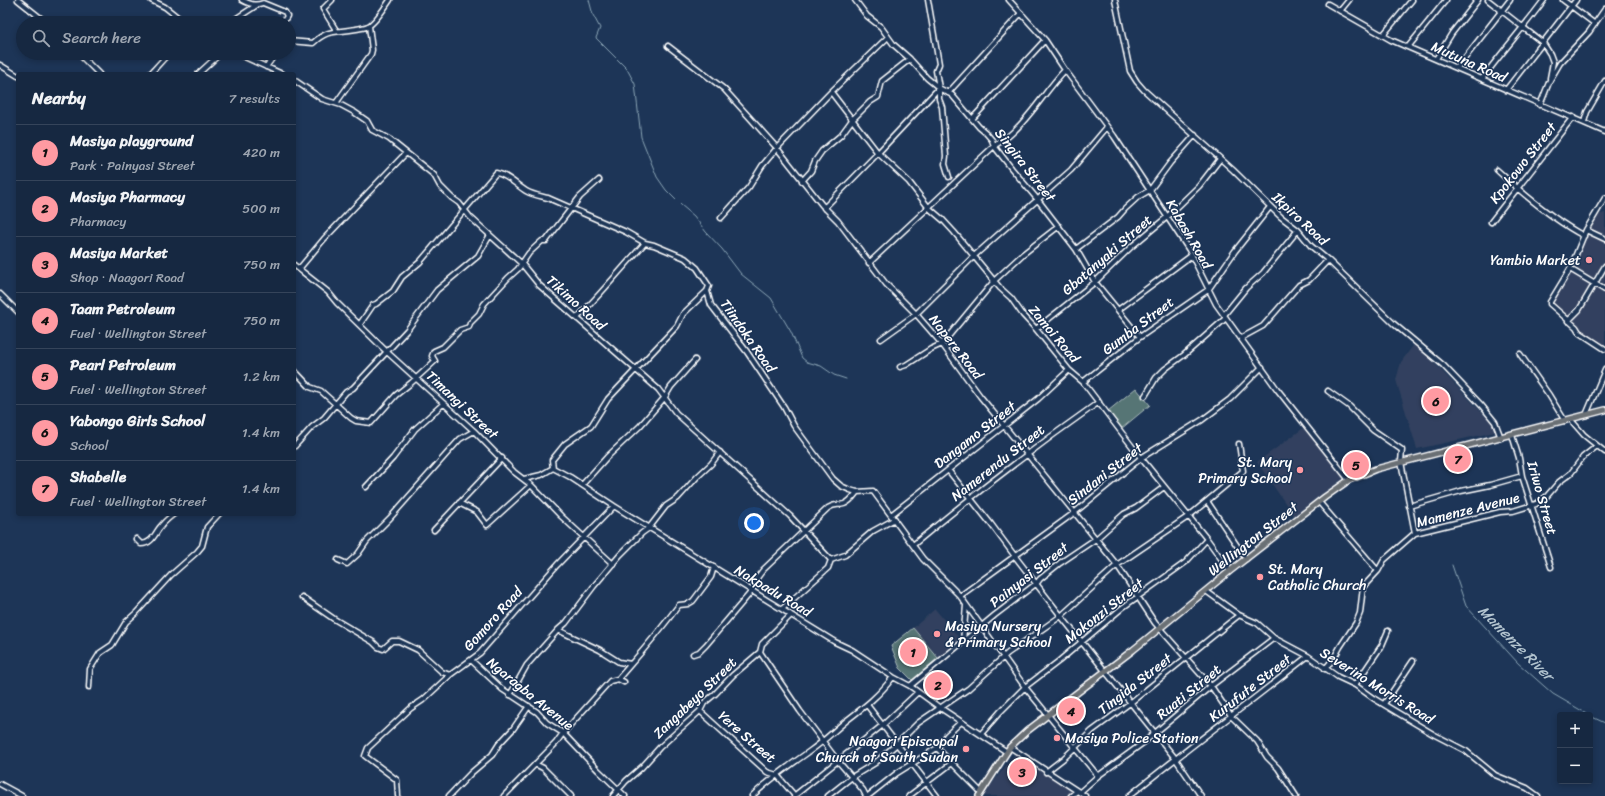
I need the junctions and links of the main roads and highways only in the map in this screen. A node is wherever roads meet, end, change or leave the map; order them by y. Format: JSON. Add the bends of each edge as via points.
{"nodes":[{"id":1,"x":1605,"y":410,"type":"edge"},
{"id":2,"x":980,"y":794,"type":"edge"}],
"edges":[{"from":1,"to":2,"type":"main road","name":"Wellington Street","via":[[1401,462],[1349,480],[1027,731],[1008,750]]}]}
